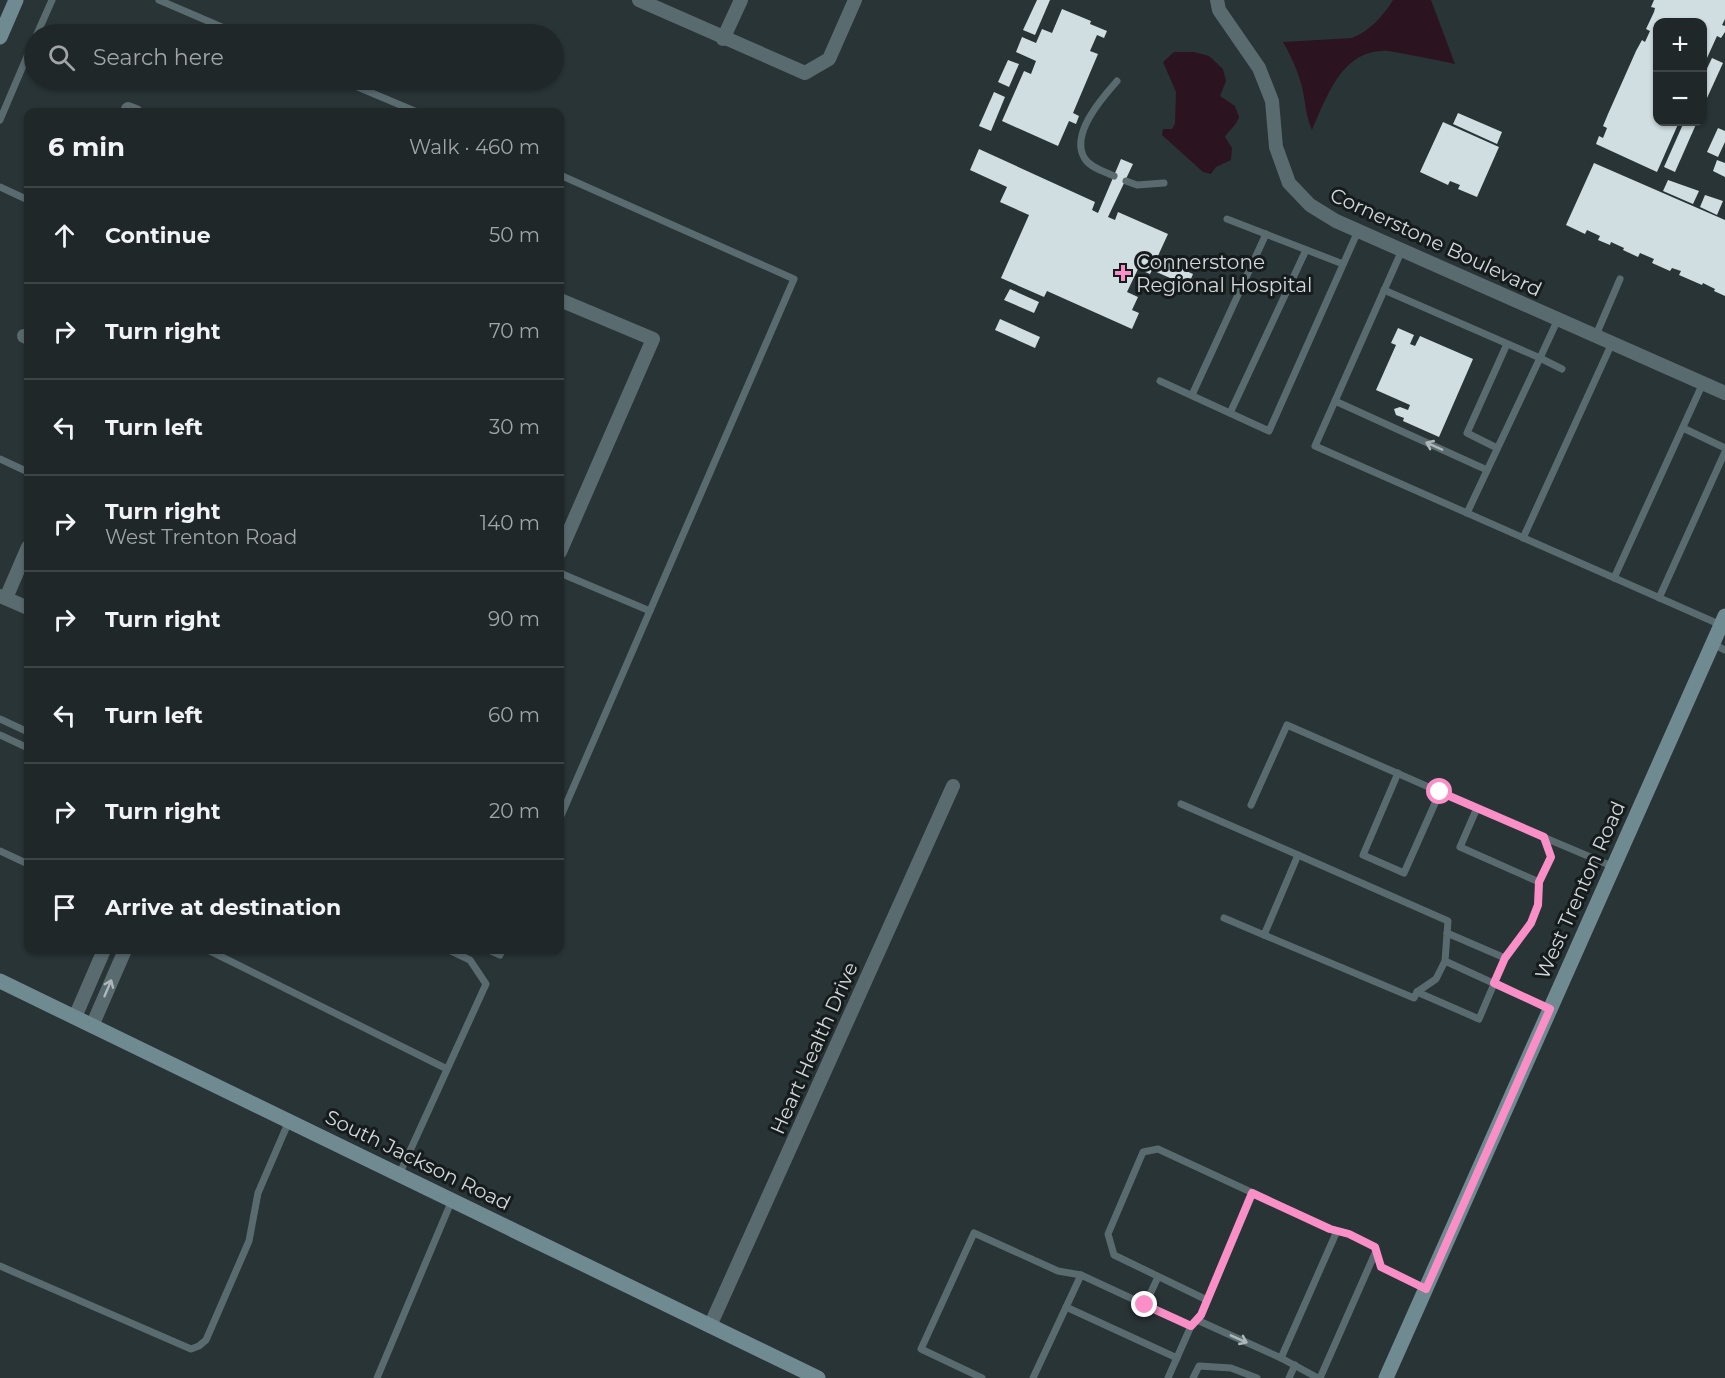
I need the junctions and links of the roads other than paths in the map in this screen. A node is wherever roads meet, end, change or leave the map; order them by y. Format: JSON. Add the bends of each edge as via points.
{"nodes":[{"id":1,"x":16,"y":0,"type":"edge"},
{"id":2,"x":52,"y":0,"type":"edge"},
{"id":3,"x":159,"y":0,"type":"edge"},
{"id":4,"x":639,"y":0,"type":"edge"},
{"id":5,"x":741,"y":0,"type":"edge"},
{"id":6,"x":855,"y":0,"type":"edge"},
{"id":7,"x":1217,"y":0,"type":"edge"},
{"id":8,"x":41,"y":24,"type":"edge"},
{"id":9,"x":215,"y":24,"type":"edge"},
{"id":10,"x":0,"y":37,"type":"edge"},
{"id":11,"x":723,"y":39,"type":"junction"},
{"id":12,"x":24,"y":64,"type":"edge"},
{"id":13,"x":1117,"y":81,"type":"dead end"},
{"id":14,"x":365,"y":90,"type":"edge"},
{"id":15,"x":408,"y":108,"type":"edge"},
{"id":16,"x":0,"y":120,"type":"edge"},
{"id":17,"x":1114,"y":176,"type":"dead end"},
{"id":18,"x":564,"y":177,"type":"edge"},
{"id":19,"x":1126,"y":181,"type":"dead end"},
{"id":20,"x":1164,"y":183,"type":"dead end"},
{"id":21,"x":0,"y":187,"type":"edge"},
{"id":22,"x":24,"y":198,"type":"edge"},
{"id":23,"x":1227,"y":219,"type":"dead end"},
{"id":24,"x":1358,"y":231,"type":"junction"},
{"id":25,"x":1266,"y":234,"type":"junction"},
{"id":26,"x":1306,"y":250,"type":"junction"},
{"id":27,"x":1402,"y":250,"type":"junction"},
{"id":28,"x":1343,"y":264,"type":"junction"},
{"id":29,"x":1620,"y":279,"type":"dead end"},
{"id":30,"x":1384,"y":290,"type":"junction"},
{"id":31,"x":564,"y":302,"type":"edge"},
{"id":32,"x":1558,"y":319,"type":"junction"},
{"id":33,"x":1596,"y":335,"type":"junction"},
{"id":34,"x":1612,"y":343,"type":"junction"},
{"id":35,"x":1507,"y":344,"type":"junction"},
{"id":36,"x":1540,"y":358,"type":"junction"},
{"id":37,"x":1562,"y":369,"type":"dead end"},
{"id":38,"x":1160,"y":381,"type":"dead end"},
{"id":39,"x":1703,"y":383,"type":"junction"},
{"id":40,"x":1725,"y":393,"type":"edge"},
{"id":41,"x":1192,"y":395,"type":"junction"},
{"id":42,"x":1335,"y":401,"type":"junction"},
{"id":43,"x":1230,"y":413,"type":"junction"},
{"id":44,"x":1683,"y":428,"type":"junction"},
{"id":45,"x":1497,"y":448,"type":"junction"},
{"id":46,"x":1725,"y":450,"type":"edge"},
{"id":47,"x":0,"y":459,"type":"edge"},
{"id":48,"x":24,"y":470,"type":"edge"},
{"id":49,"x":1487,"y":470,"type":"junction"},
{"id":50,"x":1467,"y":513,"type":"junction"},
{"id":51,"x":1523,"y":538,"type":"junction"},
{"id":52,"x":564,"y":543,"type":"edge"},
{"id":53,"x":24,"y":555,"type":"edge"},
{"id":54,"x":564,"y":575,"type":"edge"},
{"id":55,"x":1614,"y":578,"type":"junction"},
{"id":56,"x":3,"y":597,"type":"edge"},
{"id":57,"x":1659,"y":598,"type":"junction"},
{"id":58,"x":24,"y":606,"type":"edge"},
{"id":59,"x":650,"y":611,"type":"junction"},
{"id":60,"x":1723,"y":620,"type":"edge"},
{"id":61,"x":1719,"y":647,"type":"edge"},
{"id":62,"x":0,"y":719,"type":"edge"},
{"id":63,"x":24,"y":730,"type":"edge"},
{"id":64,"x":0,"y":735,"type":"edge"},
{"id":65,"x":24,"y":746,"type":"edge"},
{"id":66,"x":1398,"y":773,"type":"junction"},
{"id":67,"x":953,"y":786,"type":"dead end"},
{"id":68,"x":1440,"y":792,"type":"junction"},
{"id":69,"x":1181,"y":804,"type":"dead end"},
{"id":70,"x":1251,"y":805,"type":"dead end"},
{"id":71,"x":1477,"y":808,"type":"junction"},
{"id":72,"x":564,"y":809,"type":"edge"},
{"id":73,"x":1544,"y":837,"type":"junction"},
{"id":74,"x":0,"y":851,"type":"edge"},
{"id":75,"x":1298,"y":855,"type":"junction"},
{"id":76,"x":24,"y":862,"type":"edge"},
{"id":77,"x":1614,"y":867,"type":"junction"},
{"id":78,"x":1539,"y":882,"type":"junction"},
{"id":79,"x":1224,"y":918,"type":"dead end"},
{"id":80,"x":1447,"y":933,"type":"junction"},
{"id":81,"x":1264,"y":935,"type":"junction"},
{"id":82,"x":102,"y":954,"type":"edge"},
{"id":83,"x":122,"y":954,"type":"edge"},
{"id":84,"x":216,"y":954,"type":"edge"},
{"id":85,"x":457,"y":954,"type":"edge"},
{"id":86,"x":1505,"y":958,"type":"junction"},
{"id":87,"x":1444,"y":961,"type":"junction"},
{"id":88,"x":0,"y":981,"type":"edge"},
{"id":89,"x":1494,"y":983,"type":"junction"},
{"id":90,"x":1417,"y":992,"type":"junction"},
{"id":91,"x":1550,"y":1009,"type":"junction"},
{"id":92,"x":75,"y":1017,"type":"junction"},
{"id":93,"x":92,"y":1026,"type":"junction"},
{"id":94,"x":447,"y":1069,"type":"junction"},
{"id":95,"x":290,"y":1121,"type":"junction"},
{"id":96,"x":399,"y":1175,"type":"junction"},
{"id":97,"x":1252,"y":1193,"type":"junction"},
{"id":98,"x":452,"y":1200,"type":"junction"},
{"id":99,"x":1337,"y":1231,"type":"junction"},
{"id":100,"x":1376,"y":1251,"type":"junction"},
{"id":101,"x":0,"y":1266,"type":"edge"},
{"id":102,"x":1081,"y":1275,"type":"junction"},
{"id":103,"x":1158,"y":1277,"type":"junction"},
{"id":104,"x":1426,"y":1289,"type":"junction"},
{"id":105,"x":1207,"y":1300,"type":"junction"},
{"id":106,"x":1145,"y":1305,"type":"junction"},
{"id":107,"x":1066,"y":1307,"type":"junction"},
{"id":108,"x":1194,"y":1323,"type":"junction"},
{"id":109,"x":710,"y":1326,"type":"junction"},
{"id":110,"x":1177,"y":1358,"type":"junction"},
{"id":111,"x":1281,"y":1358,"type":"junction"},
{"id":112,"x":1295,"y":1365,"type":"junction"},
{"id":113,"x":377,"y":1378,"type":"edge"},
{"id":114,"x":818,"y":1378,"type":"edge"},
{"id":115,"x":982,"y":1378,"type":"edge"},
{"id":116,"x":1033,"y":1378,"type":"edge"},
{"id":117,"x":1168,"y":1378,"type":"edge"},
{"id":118,"x":1193,"y":1378,"type":"edge"},
{"id":119,"x":1257,"y":1378,"type":"edge"},
{"id":120,"x":1289,"y":1378,"type":"edge"},
{"id":121,"x":1319,"y":1378,"type":"edge"},
{"id":122,"x":1386,"y":1378,"type":"edge"}],
"edges":[{"from":1,"to":10,"type":"main road"},
{"from":2,"to":8,"type":"lane"},
{"from":3,"to":9,"type":"lane"},
{"from":4,"to":11,"type":"street"},
{"from":5,"to":11,"type":"street"},
{"from":6,"to":11,"type":"street","via":[[829,59],[805,73]]},
{"from":7,"to":24,"type":"street","name":"Cornerstone Boulevard","via":[[1218,10],[1259,68],[1272,101],[1276,147],[1289,183],[1310,205]]},
{"from":12,"to":16,"type":"lane"},
{"from":13,"to":17,"type":"lane","via":[[1098,103],[1080,144],[1085,160]]},
{"from":14,"to":15,"type":"lane"},
{"from":18,"to":59,"type":"lane","via":[[794,279]]},
{"from":19,"to":20,"type":"lane","via":[[1137,185]]},
{"from":21,"to":22,"type":"lane"},
{"from":23,"to":25,"type":"lane"},
{"from":24,"to":27,"type":"street","name":"Cornerstone Boulevard"},
{"from":24,"to":28,"type":"lane"},
{"from":25,"to":26,"type":"lane"},
{"from":25,"to":41,"type":"lane"},
{"from":26,"to":28,"type":"lane"},
{"from":26,"to":43,"type":"lane"},
{"from":27,"to":30,"type":"lane"},
{"from":27,"to":32,"type":"street","name":"Cornerstone Boulevard"},
{"from":28,"to":43,"type":"lane","via":[[1269,431]]},
{"from":29,"to":33,"type":"lane"},
{"from":30,"to":35,"type":"lane"},
{"from":30,"to":42,"type":"lane"},
{"from":31,"to":52,"type":"street","via":[[653,339]]},
{"from":32,"to":33,"type":"street","name":"Cornerstone Boulevard"},
{"from":32,"to":36,"type":"lane"},
{"from":33,"to":34,"type":"street","name":"Cornerstone Boulevard"},
{"from":34,"to":39,"type":"street","name":"Cornerstone Boulevard"},
{"from":34,"to":51,"type":"lane"},
{"from":35,"to":36,"type":"lane"},
{"from":35,"to":45,"type":"lane","via":[[1467,433]]},
{"from":36,"to":37,"type":"lane"},
{"from":36,"to":45,"type":"lane"},
{"from":38,"to":41,"type":"lane"},
{"from":39,"to":40,"type":"street","name":"Cornerstone Boulevard"},
{"from":39,"to":44,"type":"lane"},
{"from":41,"to":43,"type":"lane"},
{"from":49,"to":42,"type":"lane","one_way":true},
{"from":42,"to":50,"type":"lane","via":[[1315,446]]},
{"from":44,"to":46,"type":"lane"},
{"from":44,"to":55,"type":"lane"},
{"from":45,"to":49,"type":"lane"},
{"from":46,"to":57,"type":"lane"},
{"from":47,"to":48,"type":"lane"},
{"from":49,"to":50,"type":"lane"},
{"from":50,"to":51,"type":"lane"},
{"from":51,"to":55,"type":"lane"},
{"from":53,"to":56,"type":"street"},
{"from":54,"to":59,"type":"lane"},
{"from":55,"to":57,"type":"lane"},
{"from":56,"to":58,"type":"street"},
{"from":57,"to":60,"type":"lane"},
{"from":59,"to":72,"type":"lane"},
{"from":60,"to":61,"type":"main road","name":"West Trenton Road"},
{"from":61,"to":77,"type":"main road","name":"West Trenton Road"},
{"from":62,"to":63,"type":"lane"},
{"from":64,"to":65,"type":"lane"},
{"from":66,"to":68,"type":"lane"},
{"from":66,"to":68,"type":"lane","via":[[1363,855],[1404,873]]},
{"from":66,"to":70,"type":"lane","via":[[1287,726]]},
{"from":67,"to":109,"type":"street","name":"Heart Health Drive"},
{"from":68,"to":71,"type":"lane"},
{"from":69,"to":75,"type":"lane"},
{"from":71,"to":73,"type":"lane"},
{"from":71,"to":78,"type":"lane","via":[[1460,847]]},
{"from":73,"to":77,"type":"lane"},
{"from":73,"to":78,"type":"lane","via":[[1551,857]]},
{"from":74,"to":76,"type":"lane"},
{"from":75,"to":80,"type":"lane","via":[[1448,921]]},
{"from":75,"to":81,"type":"lane"},
{"from":77,"to":91,"type":"main road","name":"West Trenton Road"},
{"from":78,"to":86,"type":"lane","via":[[1538,905],[1531,923]]},
{"from":79,"to":81,"type":"lane"},
{"from":80,"to":86,"type":"lane"},
{"from":80,"to":87,"type":"lane"},
{"from":81,"to":90,"type":"lane","via":[[1414,998]]},
{"from":82,"to":92,"type":"street"},
{"from":93,"to":83,"type":"street","one_way":true},
{"from":84,"to":94,"type":"lane"},
{"from":85,"to":94,"type":"lane","via":[[470,960],[486,984]]},
{"from":86,"to":89,"type":"lane"},
{"from":87,"to":89,"type":"lane"},
{"from":87,"to":90,"type":"lane","via":[[1436,979]]},
{"from":88,"to":92,"type":"main road","name":"South Jackson Road"},
{"from":89,"to":90,"type":"lane","via":[[1479,1019]]},
{"from":89,"to":91,"type":"lane"},
{"from":91,"to":104,"type":"main road","name":"West Trenton Road"},
{"from":92,"to":93,"type":"main road","name":"South Jackson Road"},
{"from":93,"to":95,"type":"main road","name":"South Jackson Road"},
{"from":94,"to":96,"type":"lane"},
{"from":95,"to":96,"type":"main road","name":"South Jackson Road"},
{"from":95,"to":101,"type":"lane","via":[[258,1193],[249,1241],[206,1340],[191,1350]]},
{"from":96,"to":98,"type":"main road","name":"South Jackson Road"},
{"from":97,"to":99,"type":"lane"},
{"from":97,"to":103,"type":"lane","via":[[1158,1149],[1143,1152],[1108,1234],[1114,1255]]},
{"from":97,"to":105,"type":"lane"},
{"from":98,"to":109,"type":"main road","name":"South Jackson Road"},
{"from":98,"to":113,"type":"lane"},
{"from":99,"to":100,"type":"lane","via":[[1375,1247]]},
{"from":99,"to":111,"type":"lane"},
{"from":100,"to":104,"type":"lane","via":[[1381,1267]]},
{"from":100,"to":121,"type":"lane"},
{"from":102,"to":106,"type":"lane"},
{"from":102,"to":107,"type":"lane"},
{"from":102,"to":115,"type":"lane","via":[[1058,1271],[974,1233],[921,1349]]},
{"from":103,"to":105,"type":"lane"},
{"from":103,"to":106,"type":"lane"},
{"from":104,"to":122,"type":"main road","name":"West Trenton Road"},
{"from":105,"to":108,"type":"lane"},
{"from":106,"to":108,"type":"lane"},
{"from":107,"to":110,"type":"lane"},
{"from":107,"to":116,"type":"lane"},
{"from":108,"to":110,"type":"lane"},
{"from":108,"to":111,"type":"lane","one_way":true},
{"from":109,"to":114,"type":"main road","name":"South Jackson Road"},
{"from":110,"to":117,"type":"lane"},
{"from":111,"to":112,"type":"lane"},
{"from":112,"to":120,"type":"lane"},
{"from":112,"to":121,"type":"lane"},
{"from":118,"to":119,"type":"lane","via":[[1199,1366],[1231,1368]]}]}
